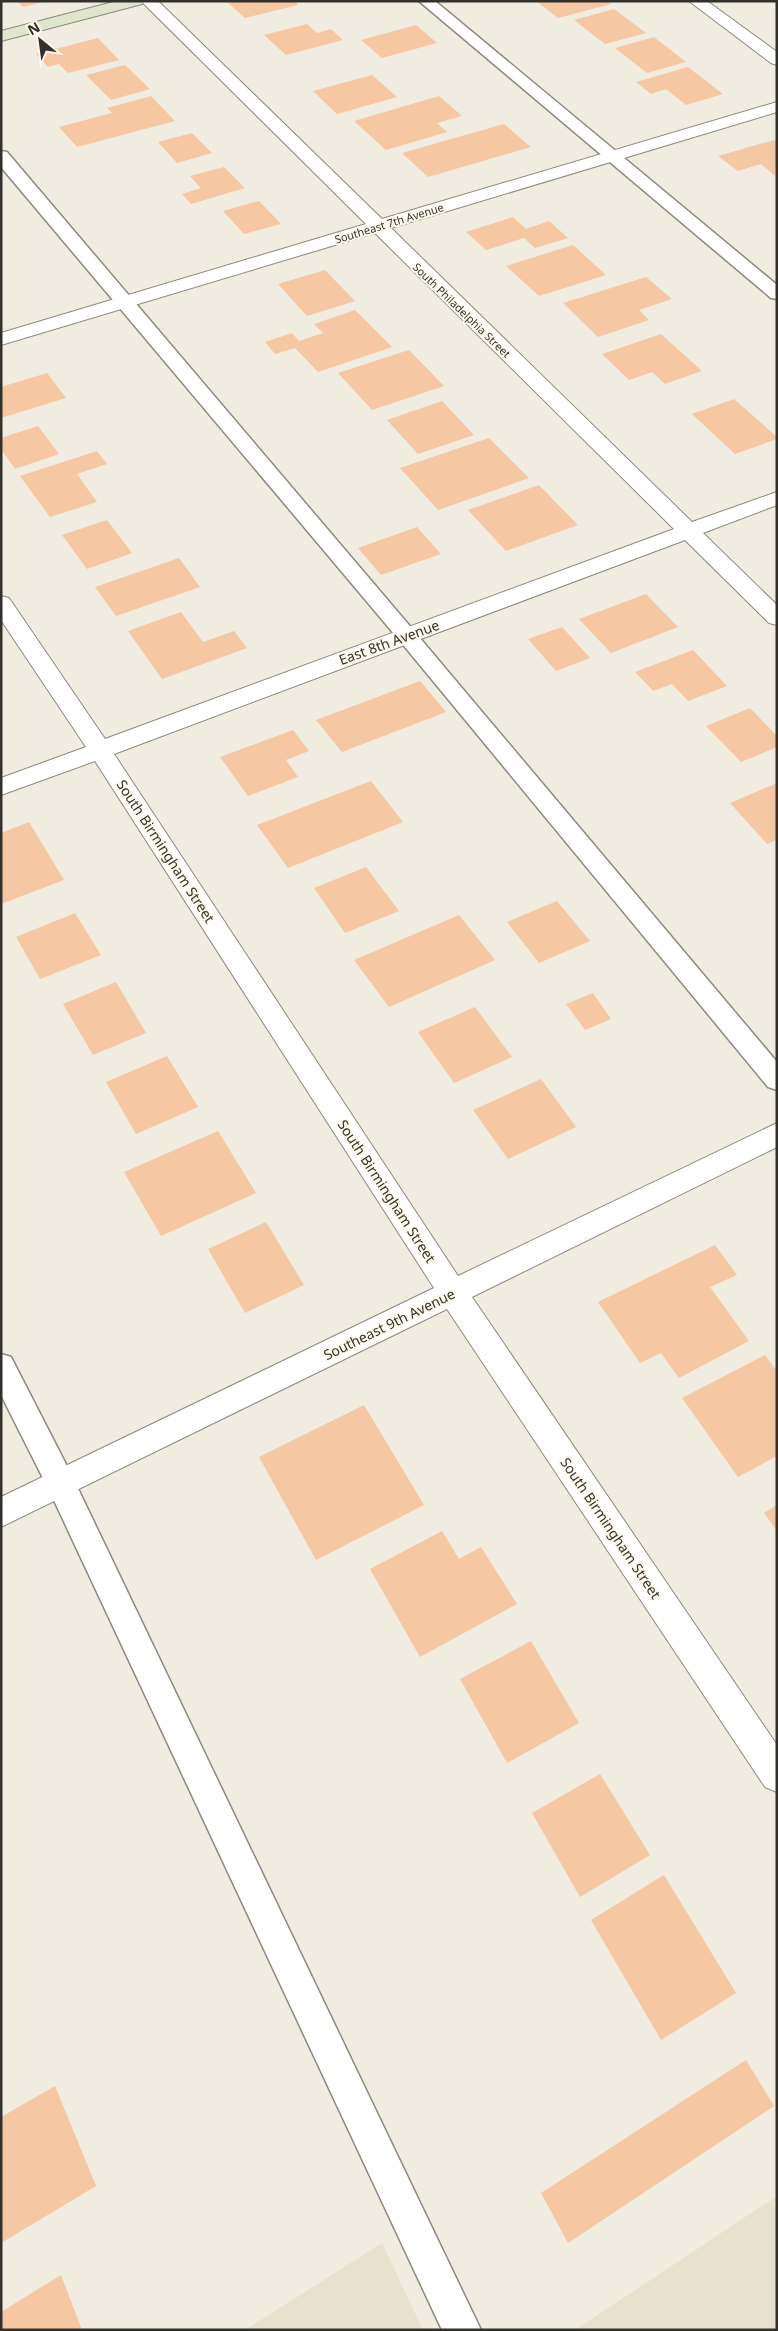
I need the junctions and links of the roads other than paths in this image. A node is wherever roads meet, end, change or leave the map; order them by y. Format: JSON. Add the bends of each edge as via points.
{"nodes":[{"id":1,"x":136,"y":1,"type":"edge"},
{"id":2,"x":149,"y":1,"type":"edge"},
{"id":3,"x":426,"y":1,"type":"edge"},
{"id":4,"x":697,"y":1,"type":"edge"},
{"id":5,"x":1,"y":36,"type":"edge"},
{"id":6,"x":777,"y":60,"type":"edge"},
{"id":7,"x":777,"y":107,"type":"edge"},
{"id":8,"x":1,"y":156,"type":"edge"},
{"id":9,"x":612,"y":157,"type":"junction"},
{"id":10,"x":377,"y":227,"type":"junction"},
{"id":11,"x":777,"y":294,"type":"edge"},
{"id":12,"x":124,"y":302,"type":"junction"},
{"id":13,"x":1,"y":339,"type":"edge"},
{"id":14,"x":777,"y":498,"type":"edge"},
{"id":15,"x":689,"y":531,"type":"junction"},
{"id":16,"x":1,"y":603,"type":"edge"},
{"id":17,"x":777,"y":618,"type":"edge"},
{"id":18,"x":407,"y":636,"type":"junction"},
{"id":19,"x":100,"y":750,"type":"junction"},
{"id":20,"x":1,"y":787,"type":"edge"},
{"id":21,"x":777,"y":1080,"type":"edge"},
{"id":22,"x":777,"y":1134,"type":"edge"},
{"id":23,"x":453,"y":1293,"type":"junction"},
{"id":24,"x":1,"y":1366,"type":"edge"},
{"id":25,"x":61,"y":1484,"type":"junction"},
{"id":26,"x":1,"y":1513,"type":"edge"},
{"id":27,"x":777,"y":1776,"type":"edge"},
{"id":28,"x":462,"y":2330,"type":"edge"}],
"edges":[{"from":1,"to":5,"type":"street"},
{"from":2,"to":10,"type":"street","name":"South Philadelphia Street"},
{"from":3,"to":9,"type":"lane"},
{"from":4,"to":6,"type":"street"},
{"from":7,"to":9,"type":"street","name":"Southeast 7th Avenue"},
{"from":8,"to":12,"type":"lane"},
{"from":9,"to":10,"type":"street","name":"Southeast 7th Avenue"},
{"from":9,"to":11,"type":"lane"},
{"from":10,"to":12,"type":"street","name":"Southeast 7th Avenue"},
{"from":10,"to":15,"type":"street","name":"South Philadelphia Street"},
{"from":12,"to":13,"type":"street","name":"Southeast 7th Avenue"},
{"from":12,"to":18,"type":"lane"},
{"from":14,"to":15,"type":"street","name":"East 8th Avenue"},
{"from":15,"to":17,"type":"street","name":"South Philadelphia Street"},
{"from":15,"to":18,"type":"street","name":"East 8th Avenue"},
{"from":16,"to":19,"type":"street","name":"South Birmingham Street"},
{"from":18,"to":19,"type":"street","name":"East 8th Avenue"},
{"from":18,"to":21,"type":"lane"},
{"from":19,"to":20,"type":"street","name":"East 8th Avenue"},
{"from":19,"to":23,"type":"street","name":"South Birmingham Street"},
{"from":22,"to":23,"type":"street","name":"Southeast 9th Avenue"},
{"from":23,"to":25,"type":"street","name":"Southeast 9th Avenue"},
{"from":23,"to":27,"type":"street","name":"South Birmingham Street"},
{"from":24,"to":25,"type":"lane"},
{"from":25,"to":26,"type":"street","name":"Southeast 9th Avenue"},
{"from":25,"to":28,"type":"lane"}]}
